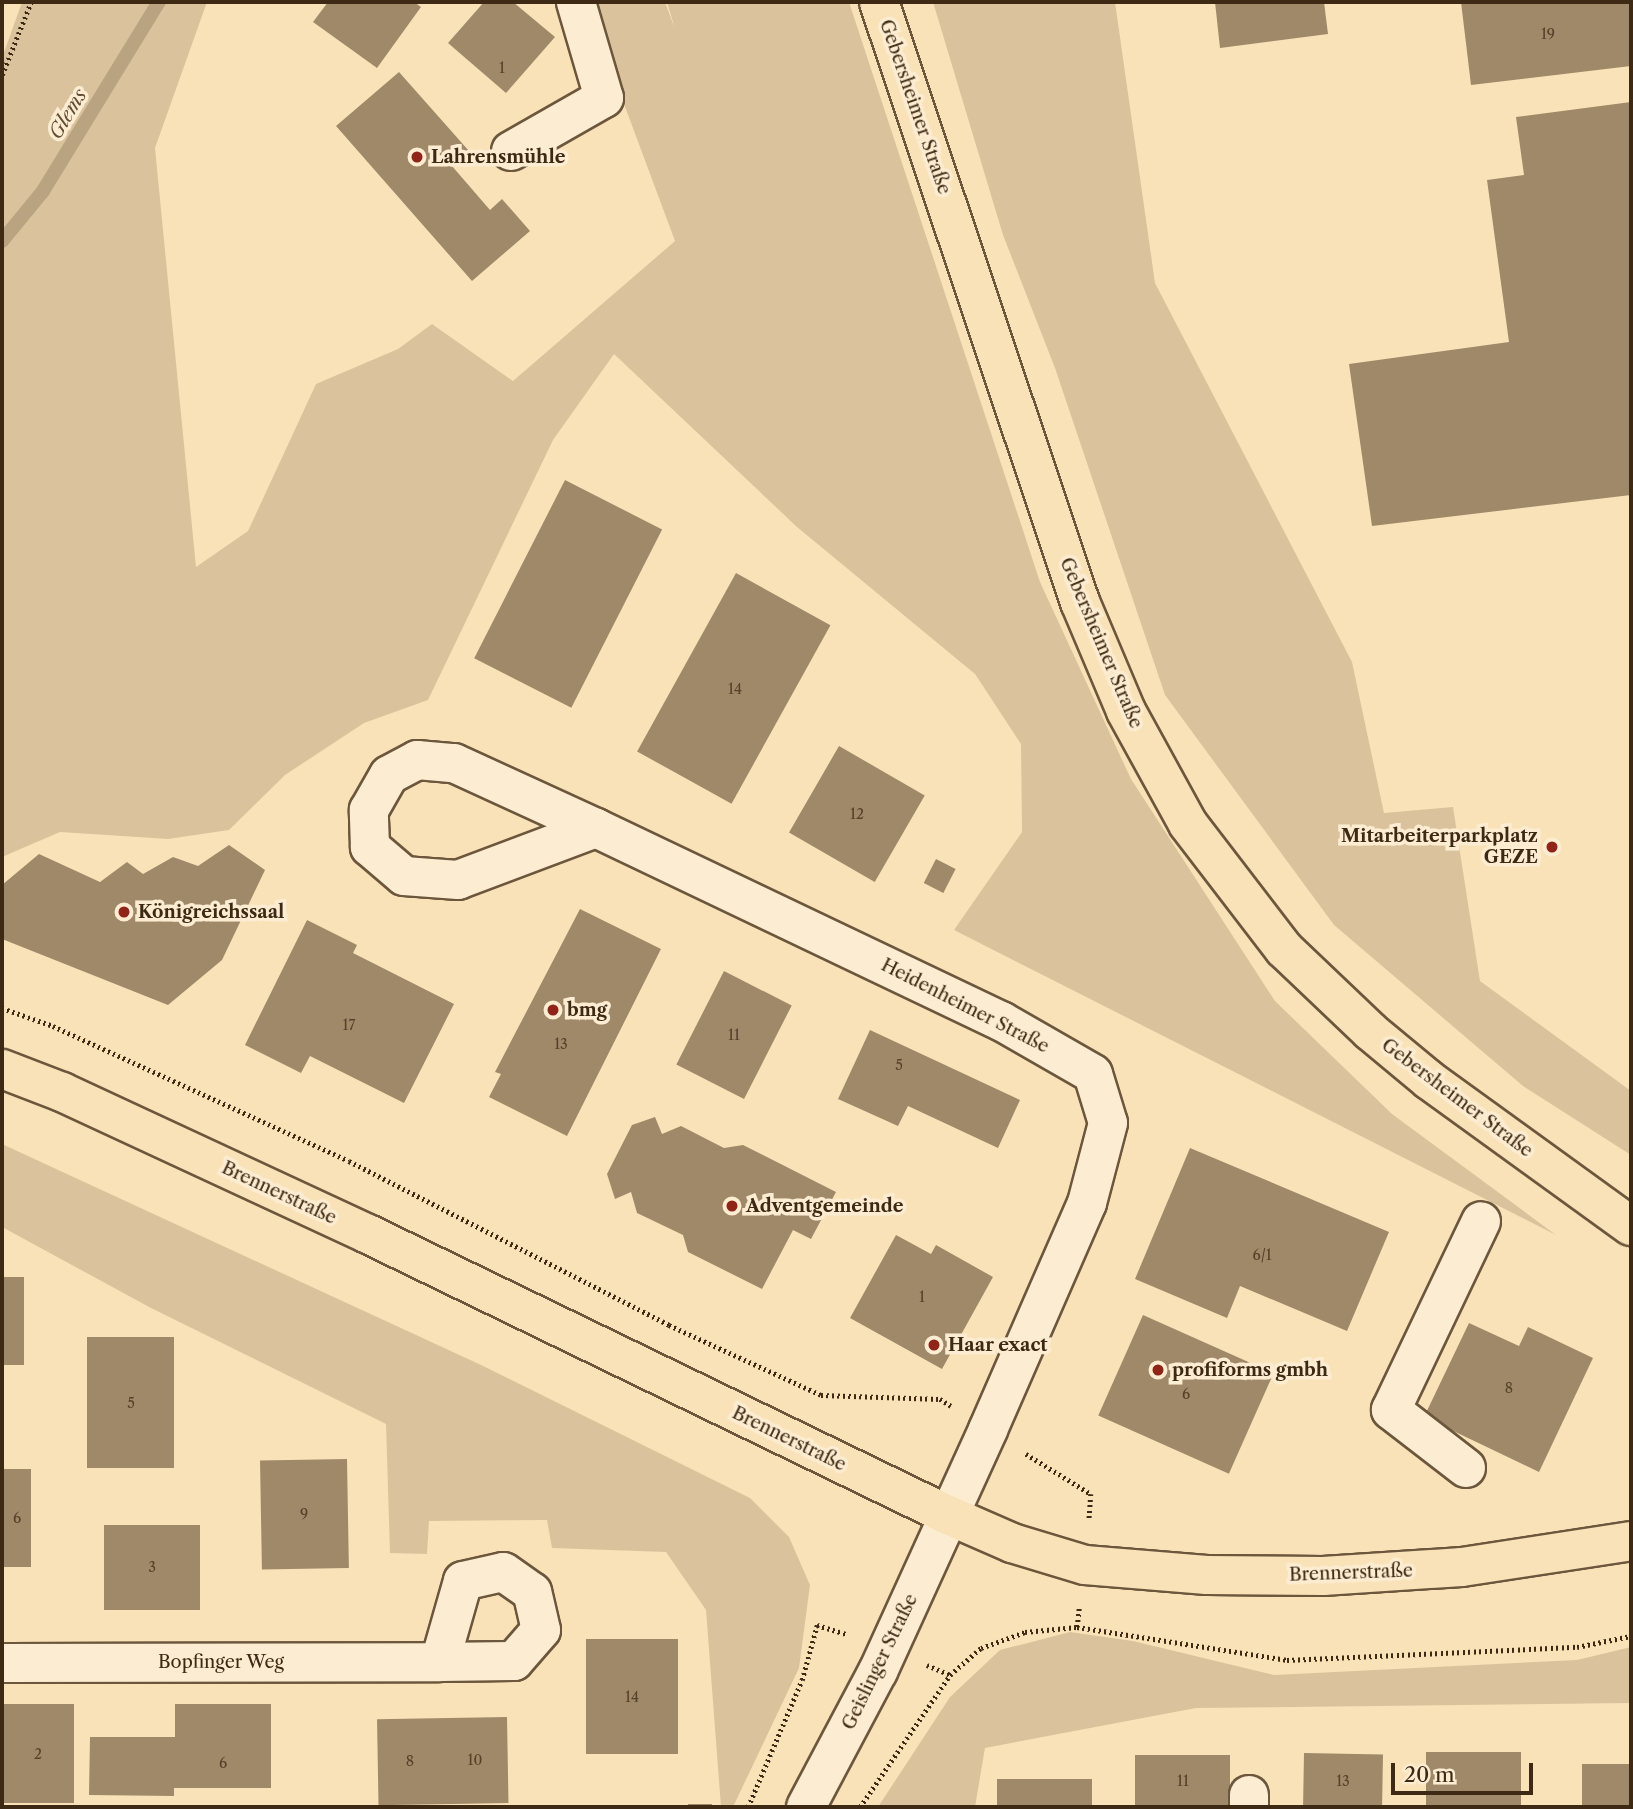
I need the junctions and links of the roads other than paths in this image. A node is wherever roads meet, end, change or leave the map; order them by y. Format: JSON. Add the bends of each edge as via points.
{"nodes":[{"id":1,"x":576,"y":2,"type":"edge"},
{"id":2,"x":879,"y":2,"type":"edge"},
{"id":3,"x":511,"y":151,"type":"dead end"},
{"id":4,"x":596,"y":828,"type":"junction"},
{"id":5,"x":2,"y":1069,"type":"edge"},
{"id":6,"x":1481,"y":1221,"type":"dead end"},
{"id":7,"x":1631,"y":1226,"type":"edge"},
{"id":8,"x":1466,"y":1468,"type":"dead end"},
{"id":9,"x":948,"y":1515,"type":"junction"},
{"id":10,"x":1631,"y":1541,"type":"edge"},
{"id":11,"x":440,"y":1662,"type":"dead end"},
{"id":12,"x":2,"y":1663,"type":"edge"},
{"id":13,"x":806,"y":1807,"type":"edge"}],
"edges":[{"from":1,"to":3,"type":"street","via":[[604,98]]},
{"from":2,"to":7,"type":"main road","name":"Gebersheimer Straße","via":[[1080,602],[1126,711],[1188,824],[1284,949],[1370,1031],[1429,1080]]},
{"from":4,"to":4,"type":"street","name":"Heidenheimer Straße","via":[[453,763],[417,760],[389,775],[369,810],[370,847],[404,876],[458,880]]},
{"from":4,"to":9,"type":"street","name":"Heidenheimer Straße","via":[[1001,1021],[1093,1074],[1108,1123],[1087,1203]]},
{"from":5,"to":9,"type":"main road","name":"Brennerstraße","via":[[62,1092],[368,1234]]},
{"from":6,"to":8,"type":"street","via":[[1391,1410]]},
{"from":9,"to":10,"type":"main road","name":"Brennerstraße","via":[[1012,1543],[1085,1565],[1207,1575],[1323,1576],[1462,1567]]},
{"from":9,"to":13,"type":"street","name":"Geislinger Straße","via":[[878,1671]]},
{"from":11,"to":12,"type":"street","name":"Bopfinger Weg"}]}
